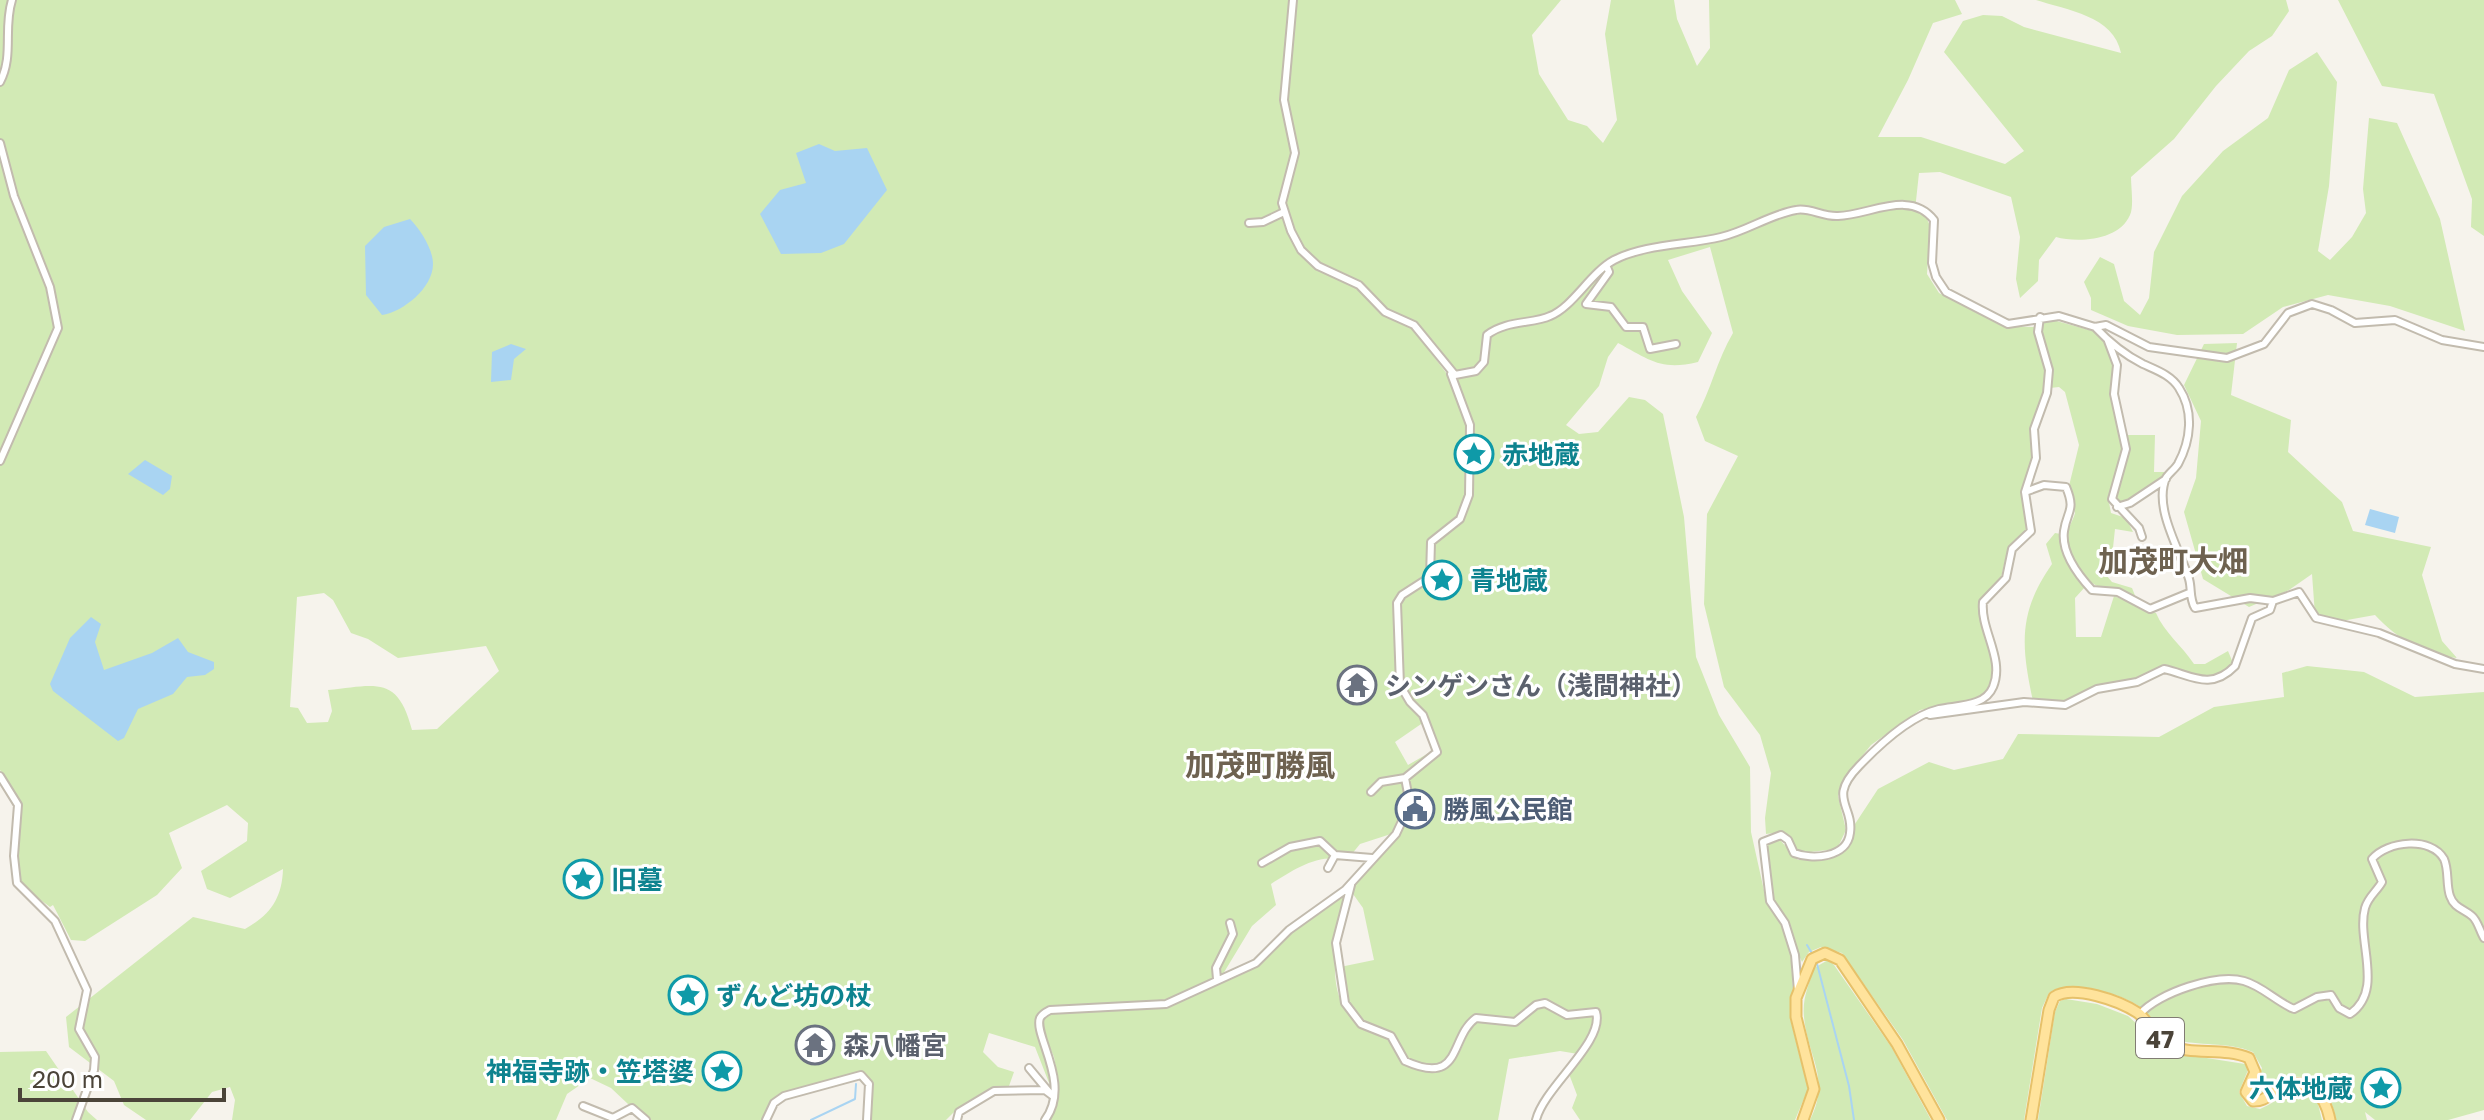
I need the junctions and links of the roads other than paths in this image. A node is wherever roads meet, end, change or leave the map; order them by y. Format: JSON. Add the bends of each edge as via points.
{"nodes":[{"id":1,"x":12,"y":0,"type":"edge"},
{"id":2,"x":1293,"y":0,"type":"edge"},
{"id":3,"x":0,"y":82,"type":"edge"},
{"id":4,"x":0,"y":143,"type":"edge"},
{"id":5,"x":1284,"y":212,"type":"junction"},
{"id":6,"x":1249,"y":223,"type":"dead end"},
{"id":7,"x":1606,"y":265,"type":"junction"},
{"id":8,"x":2040,"y":317,"type":"junction"},
{"id":9,"x":2095,"y":327,"type":"junction"},
{"id":10,"x":2108,"y":341,"type":"junction"},
{"id":11,"x":1676,"y":344,"type":"dead end"},
{"id":12,"x":2484,"y":347,"type":"edge"},
{"id":13,"x":1450,"y":372,"type":"junction"},
{"id":14,"x":0,"y":461,"type":"edge"},
{"id":15,"x":2166,"y":479,"type":"junction"},
{"id":16,"x":2025,"y":492,"type":"junction"},
{"id":17,"x":2117,"y":507,"type":"junction"},
{"id":18,"x":2142,"y":537,"type":"dead end"},
{"id":19,"x":2189,"y":593,"type":"junction"},
{"id":20,"x":2273,"y":601,"type":"junction"},
{"id":21,"x":2484,"y":669,"type":"edge"},
{"id":22,"x":1922,"y":715,"type":"junction"},
{"id":23,"x":0,"y":776,"type":"edge"},
{"id":24,"x":1405,"y":778,"type":"junction"},
{"id":25,"x":1371,"y":792,"type":"dead end"},
{"id":26,"x":1335,"y":855,"type":"junction"},
{"id":27,"x":1372,"y":858,"type":"junction"},
{"id":28,"x":1262,"y":863,"type":"dead end"},
{"id":29,"x":1328,"y":868,"type":"dead end"},
{"id":30,"x":1352,"y":881,"type":"junction"},
{"id":31,"x":1230,"y":923,"type":"dead end"},
{"id":32,"x":2484,"y":938,"type":"edge"},
{"id":33,"x":1217,"y":979,"type":"junction"},
{"id":34,"x":1798,"y":991,"type":"junction"},
{"id":35,"x":2140,"y":1014,"type":"junction"},
{"id":36,"x":1029,"y":1068,"type":"dead end"},
{"id":37,"x":1051,"y":1094,"type":"junction"},
{"id":38,"x":583,"y":1106,"type":"dead end"},
{"id":39,"x":612,"y":1119,"type":"edge"},
{"id":40,"x":76,"y":1120,"type":"edge"},
{"id":41,"x":646,"y":1120,"type":"edge"},
{"id":42,"x":766,"y":1120,"type":"edge"},
{"id":43,"x":867,"y":1120,"type":"edge"},
{"id":44,"x":957,"y":1120,"type":"edge"},
{"id":45,"x":1045,"y":1120,"type":"edge"},
{"id":46,"x":1536,"y":1120,"type":"edge"},
{"id":47,"x":1803,"y":1120,"type":"edge"},
{"id":48,"x":1939,"y":1120,"type":"edge"},
{"id":49,"x":2031,"y":1120,"type":"edge"},
{"id":50,"x":2330,"y":1120,"type":"edge"}],
"edges":[{"from":1,"to":3,"type":"street","via":[[7,68]]},
{"from":2,"to":5,"type":"street","via":[[1284,100],[1295,153],[1282,191]]},
{"from":4,"to":14,"type":"street","via":[[14,196],[50,287],[58,328]]},
{"from":5,"to":6,"type":"street"},
{"from":5,"to":13,"type":"street","via":[[1308,258],[1359,285],[1385,312],[1414,325]]},
{"from":7,"to":8,"type":"street","via":[[1618,258],[1720,238],[1793,210],[1838,216],[1870,207],[1917,205],[1934,220],[1932,263],[1946,292],[2008,324]]},
{"from":7,"to":11,"type":"street","via":[[1609,272],[1586,304],[1611,307],[1626,327],[1643,327],[1650,349]]},
{"from":7,"to":13,"type":"street","via":[[1549,317],[1494,329],[1487,335],[1484,362],[1473,373]]},
{"from":8,"to":9,"type":"street","via":[[2059,316]]},
{"from":8,"to":16,"type":"street","via":[[2038,332],[2049,370],[2034,429],[2036,458]]},
{"from":9,"to":10,"type":"street"},
{"from":9,"to":12,"type":"street","via":[[2106,325],[2149,347],[2227,358],[2264,344],[2288,313],[2312,304],[2355,323],[2395,320],[2442,340]]},
{"from":10,"to":15,"type":"street","via":[[2168,377],[2185,400],[2190,428],[2177,466]]},
{"from":10,"to":17,"type":"street","via":[[2117,365],[2114,394],[2126,449],[2112,499]]},
{"from":13,"to":24,"type":"street","via":[[1470,425],[1469,495],[1460,519],[1431,542],[1430,577],[1397,603],[1400,685],[1423,715],[1437,752]]},
{"from":15,"to":17,"type":"street"},
{"from":15,"to":19,"type":"street","via":[[2168,524],[2190,580]]},
{"from":16,"to":19,"type":"street","via":[[2044,485],[2066,487],[2072,511],[2064,531],[2066,543],[2073,565],[2092,590],[2118,592],[2150,609]]},
{"from":16,"to":22,"type":"street","via":[[2031,531],[2012,549],[2006,578],[1983,602],[1996,664],[1993,689],[1983,700]]},
{"from":17,"to":18,"type":"street"},
{"from":19,"to":20,"type":"street","via":[[2195,608],[2250,598]]},
{"from":20,"to":21,"type":"street","via":[[2299,592],[2316,618]]},
{"from":20,"to":22,"type":"street","via":[[2245,629],[2235,666],[2205,680],[2192,681],[2164,669],[2137,682],[2097,689],[2065,705],[2024,702]]},
{"from":22,"to":34,"type":"street","via":[[1854,771],[1842,803],[1851,830],[1839,851],[1805,857],[1794,853],[1781,835],[1763,842],[1770,901],[1785,923],[1795,955]]},
{"from":23,"to":40,"type":"street","via":[[18,805],[17,883],[55,921],[87,990],[79,1029],[93,1049],[94,1070]]},
{"from":24,"to":25,"type":"street","via":[[1381,782]]},
{"from":24,"to":27,"type":"street","via":[[1411,799],[1402,827]]},
{"from":26,"to":27,"type":"street"},
{"from":26,"to":28,"type":"street","via":[[1320,841],[1306,842]]},
{"from":26,"to":29,"type":"street"},
{"from":27,"to":30,"type":"street"},
{"from":30,"to":33,"type":"street","via":[[1256,963]]},
{"from":30,"to":46,"type":"street","via":[[1336,943],[1345,1003],[1361,1024],[1391,1036],[1405,1061],[1427,1068],[1447,1063],[1476,1018],[1515,1022],[1545,1003],[1567,1015],[1598,1014],[1577,1062],[1548,1091]]},
{"from":31,"to":33,"type":"street","via":[[1233,934],[1216,968]]},
{"from":32,"to":35,"type":"street","via":[[2472,916],[2457,908],[2450,896],[2445,861],[2433,849],[2408,844],[2372,859],[2382,882],[2364,912],[2369,983],[2355,1012],[2342,1012],[2331,995],[2294,1009],[2247,982],[2222,978],[2164,995]]},
{"from":33,"to":37,"type":"street","via":[[1166,1004],[1046,1012],[1039,1024],[1051,1058]]},
{"from":34,"to":47,"type":"main road","via":[[1796,1017],[1814,1089]]},
{"from":34,"to":48,"type":"main road","via":[[1812,959],[1825,953],[1838,958],[1897,1044]]},
{"from":35,"to":49,"type":"main road","number":"47","via":[[2099,997],[2065,992],[2054,997]]},
{"from":35,"to":50,"type":"main road","number":"47","via":[[2170,1046],[2234,1052],[2251,1060],[2255,1072],[2246,1092],[2250,1100],[2262,1100],[2282,1087],[2307,1086],[2325,1098]]},
{"from":36,"to":37,"type":"street"},
{"from":37,"to":44,"type":"street","via":[[1018,1088],[994,1091],[959,1112]]},
{"from":37,"to":45,"type":"street","via":[[1052,1109]]},
{"from":38,"to":39,"type":"street"},
{"from":39,"to":41,"type":"street","via":[[632,1108]]},
{"from":42,"to":43,"type":"street","via":[[784,1096],[861,1075],[869,1087]]}]}
